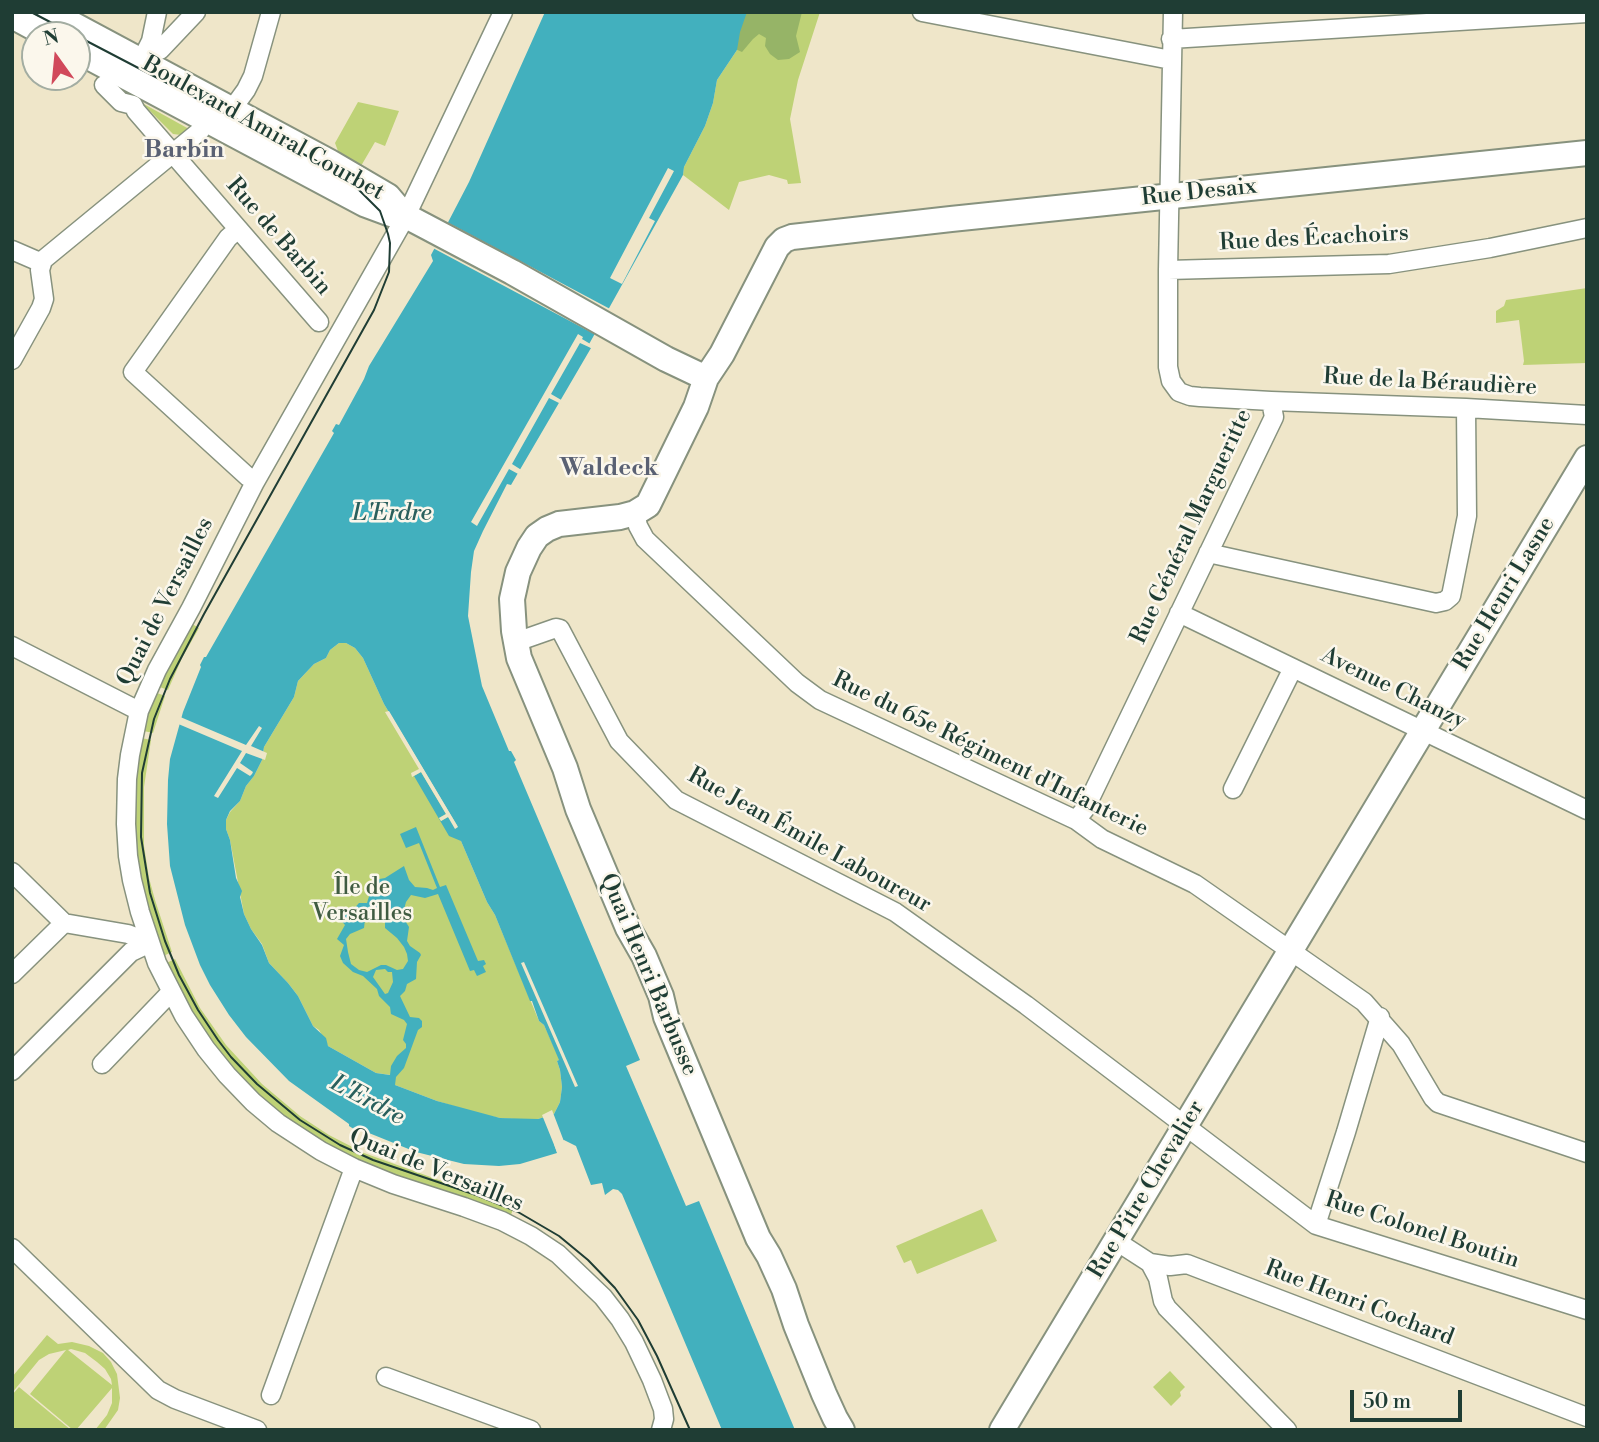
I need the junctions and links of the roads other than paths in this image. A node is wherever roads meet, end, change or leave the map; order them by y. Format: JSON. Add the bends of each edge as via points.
{"nodes":[{"id":1,"x":50,"y":12,"type":"edge"},
{"id":2,"x":157,"y":12,"type":"edge"},
{"id":3,"x":196,"y":12,"type":"edge"},
{"id":4,"x":271,"y":12,"type":"edge"},
{"id":5,"x":503,"y":12,"type":"edge"},
{"id":6,"x":922,"y":12,"type":"edge"},
{"id":7,"x":1172,"y":12,"type":"edge"},
{"id":8,"x":1587,"y":13,"type":"edge"},
{"id":9,"x":1171,"y":38,"type":"junction"},
{"id":10,"x":151,"y":55,"type":"junction"},
{"id":11,"x":91,"y":58,"type":"edge"},
{"id":12,"x":1171,"y":60,"type":"junction"},
{"id":13,"x":104,"y":85,"type":"dead end"},
{"id":14,"x":238,"y":102,"type":"dead end"},
{"id":15,"x":200,"y":131,"type":"dead end"},
{"id":16,"x":172,"y":153,"type":"junction"},
{"id":17,"x":1587,"y":153,"type":"edge"},
{"id":18,"x":1170,"y":196,"type":"junction"},
{"id":19,"x":372,"y":208,"type":"junction"},
{"id":20,"x":415,"y":221,"type":"junction"},
{"id":21,"x":1587,"y":228,"type":"edge"},
{"id":22,"x":237,"y":229,"type":"junction"},
{"id":23,"x":387,"y":249,"type":"junction"},
{"id":24,"x":12,"y":250,"type":"edge"},
{"id":25,"x":42,"y":263,"type":"junction"},
{"id":26,"x":1168,"y":270,"type":"junction"},
{"id":27,"x":319,"y":321,"type":"dead end"},
{"id":28,"x":12,"y":360,"type":"edge"},
{"id":29,"x":706,"y":378,"type":"junction"},
{"id":30,"x":1271,"y":401,"type":"junction"},
{"id":31,"x":1466,"y":408,"type":"junction"},
{"id":32,"x":1587,"y":415,"type":"edge"},
{"id":33,"x":1587,"y":458,"type":"edge"},
{"id":34,"x":255,"y":482,"type":"junction"},
{"id":35,"x":635,"y":513,"type":"junction"},
{"id":36,"x":1208,"y":553,"type":"junction"},
{"id":37,"x":1179,"y":613,"type":"junction"},
{"id":38,"x":516,"y":642,"type":"junction"},
{"id":39,"x":12,"y":646,"type":"edge"},
{"id":40,"x":1293,"y":668,"type":"junction"},
{"id":41,"x":139,"y":711,"type":"junction"},
{"id":42,"x":1423,"y":730,"type":"junction"},
{"id":43,"x":1233,"y":789,"type":"dead end"},
{"id":44,"x":1587,"y":810,"type":"edge"},
{"id":45,"x":1076,"y":820,"type":"junction"},
{"id":46,"x":12,"y":872,"type":"edge"},
{"id":47,"x":64,"y":923,"type":"junction"},
{"id":48,"x":150,"y":943,"type":"junction"},
{"id":49,"x":1292,"y":951,"type":"junction"},
{"id":50,"x":12,"y":974,"type":"edge"},
{"id":51,"x":171,"y":992,"type":"junction"},
{"id":52,"x":1380,"y":1017,"type":"junction"},
{"id":53,"x":102,"y":1064,"type":"dead end"},
{"id":54,"x":12,"y":1071,"type":"edge"},
{"id":55,"x":1186,"y":1125,"type":"junction"},
{"id":56,"x":1587,"y":1153,"type":"edge"},
{"id":57,"x":354,"y":1168,"type":"junction"},
{"id":58,"x":1316,"y":1225,"type":"junction"},
{"id":59,"x":1116,"y":1241,"type":"junction"},
{"id":60,"x":12,"y":1248,"type":"edge"},
{"id":61,"x":1150,"y":1262,"type":"junction"},
{"id":62,"x":1587,"y":1310,"type":"edge"},
{"id":63,"x":386,"y":1377,"type":"dead end"},
{"id":64,"x":271,"y":1395,"type":"dead end"},
{"id":65,"x":1587,"y":1417,"type":"edge"},
{"id":66,"x":662,"y":1426,"type":"edge"},
{"id":67,"x":257,"y":1430,"type":"edge"},
{"id":68,"x":531,"y":1430,"type":"edge"},
{"id":69,"x":842,"y":1430,"type":"edge"},
{"id":70,"x":1002,"y":1430,"type":"edge"},
{"id":71,"x":1287,"y":1430,"type":"edge"}],
"edges":[{"from":1,"to":10,"type":"street","name":"Boulevard Amiral Courbet"},
{"from":2,"to":10,"type":"street"},
{"from":3,"to":10,"type":"street"},
{"from":4,"to":14,"type":"street","via":[[253,76]]},
{"from":5,"to":20,"type":"street","name":"Quai de Versailles"},
{"from":6,"to":12,"type":"street"},
{"from":7,"to":9,"type":"street","name":"Rue Général Margueritte"},
{"from":8,"to":9,"type":"street"},
{"from":9,"to":12,"type":"street","name":"Rue Général Margueritte"},
{"from":10,"to":20,"type":"street","name":"Boulevard Amiral Courbet","via":[[388,196]]},
{"from":11,"to":19,"type":"street","name":"Boulevard Amiral Courbet"},
{"from":12,"to":18,"type":"street","name":"Rue Général Margueritte"},
{"from":13,"to":16,"type":"street","name":"Rue de Barbin","via":[[121,102],[134,101],[136,111]]},
{"from":15,"to":16,"type":"street"},
{"from":16,"to":22,"type":"street","name":"Rue de Barbin"},
{"from":16,"to":25,"type":"street"},
{"from":17,"to":18,"type":"street","name":"Rue Desaix"},
{"from":18,"to":26,"type":"street","name":"Rue Général Margueritte"},
{"from":18,"to":29,"type":"street","name":"Rue Desaix","via":[[784,240]]},
{"from":19,"to":20,"type":"street","name":"Boulevard Amiral Courbet"},
{"from":19,"to":23,"type":"street"},
{"from":20,"to":23,"type":"street","name":"Quai de Versailles"},
{"from":20,"to":29,"type":"street"},
{"from":21,"to":26,"type":"street","name":"Rue des Écachoirs","via":[[1389,264]]},
{"from":22,"to":27,"type":"street","name":"Rue de Barbin"},
{"from":22,"to":34,"type":"street","via":[[133,372]]},
{"from":23,"to":34,"type":"street","name":"Quai de Versailles"},
{"from":24,"to":25,"type":"street"},
{"from":25,"to":28,"type":"street","via":[[42,305]]},
{"from":26,"to":30,"type":"street","name":"Rue Général Margueritte","via":[[1168,367],[1175,387],[1189,396]]},
{"from":29,"to":35,"type":"street","name":"Rue Desaix","via":[[652,499]]},
{"from":30,"to":31,"type":"street","name":"Rue de la Béraudière"},
{"from":30,"to":36,"type":"street","name":"Rue Général Margueritte","via":[[1274,417]]},
{"from":31,"to":32,"type":"street","name":"Rue de la Béraudière"},
{"from":31,"to":36,"type":"street","via":[[1467,516],[1451,596],[1445,601],[1436,603]]},
{"from":33,"to":42,"type":"street","name":"Rue Henri Lasne"},
{"from":34,"to":41,"type":"street","name":"Quai de Versailles"},
{"from":35,"to":38,"type":"street","name":"Quai Henri Barbusse","via":[[559,524],[537,536],[518,572],[512,599]]},
{"from":35,"to":45,"type":"street","name":"Rue du 65e Régiment d'Infanterie","via":[[645,539],[820,700]]},
{"from":36,"to":37,"type":"street","name":"Rue Général Margueritte"},
{"from":37,"to":40,"type":"street","name":"Avenue Chanzy"},
{"from":37,"to":45,"type":"street","name":"Rue Général Margueritte"},
{"from":38,"to":55,"type":"street","name":"Rue Jean Émile Laboureur","via":[[560,629],[619,741],[676,800],[895,912]]},
{"from":38,"to":69,"type":"street","name":"Quai Henri Barbusse","via":[[578,809],[655,980],[666,1017]]},
{"from":39,"to":41,"type":"street"},
{"from":40,"to":42,"type":"street","name":"Avenue Chanzy"},
{"from":40,"to":43,"type":"street"},
{"from":41,"to":48,"type":"street","name":"Quai de Versailles","via":[[127,779],[127,840],[132,880]]},
{"from":42,"to":44,"type":"street","name":"Avenue Chanzy"},
{"from":42,"to":49,"type":"street","name":"Rue Henri Lasne"},
{"from":45,"to":49,"type":"street","name":"Rue du 65e Régiment d'Infanterie","via":[[1102,839],[1195,884]]},
{"from":46,"to":47,"type":"street"},
{"from":47,"to":48,"type":"street","via":[[128,934]]},
{"from":47,"to":50,"type":"street"},
{"from":48,"to":51,"type":"street","name":"Quai de Versailles"},
{"from":48,"to":54,"type":"street","via":[[124,959]]},
{"from":49,"to":52,"type":"street","name":"Rue du 65e Régiment d'Infanterie"},
{"from":49,"to":55,"type":"street","name":"Rue Pitre Chevalier"},
{"from":51,"to":53,"type":"street"},
{"from":51,"to":57,"type":"street","name":"Quai de Versailles","via":[[206,1049],[254,1102],[303,1141]]},
{"from":52,"to":56,"type":"street","name":"Rue du 65e Régiment d'Infanterie","via":[[1438,1103]]},
{"from":52,"to":58,"type":"street"},
{"from":55,"to":58,"type":"street","name":"Rue Colonel Boutin"},
{"from":55,"to":59,"type":"street","name":"Rue Pitre Chevalier"},
{"from":57,"to":64,"type":"street"},
{"from":57,"to":66,"type":"street","name":"Quai de Versailles","via":[[502,1221],[558,1254],[620,1319],[652,1380],[663,1409]]},
{"from":58,"to":62,"type":"street","name":"Rue Colonel Boutin"},
{"from":59,"to":61,"type":"street","name":"Rue Henri Cochard"},
{"from":59,"to":70,"type":"street","name":"Rue Pitre Chevalier"},
{"from":60,"to":67,"type":"street","via":[[151,1385],[174,1399]]},
{"from":61,"to":65,"type":"street","name":"Rue Henri Cochard","via":[[1187,1264]]},
{"from":61,"to":71,"type":"street","via":[[1167,1308]]},
{"from":63,"to":68,"type":"street"}]}
